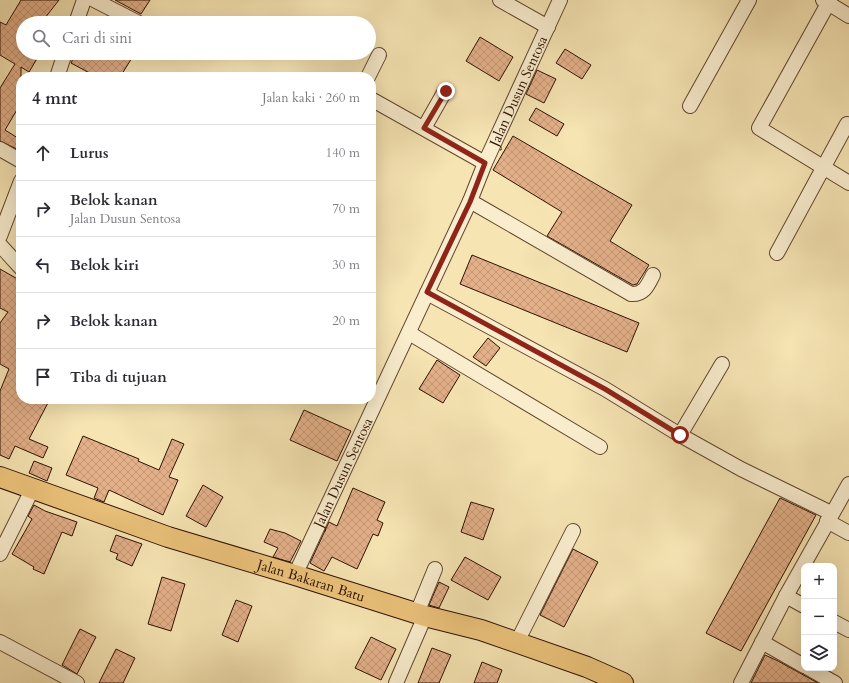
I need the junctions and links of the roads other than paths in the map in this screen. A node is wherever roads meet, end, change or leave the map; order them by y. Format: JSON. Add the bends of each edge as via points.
{"nodes":[{"id":1,"x":84,"y":0,"type":"edge"},
{"id":2,"x":94,"y":0,"type":"edge"},
{"id":3,"x":500,"y":0,"type":"edge"},
{"id":4,"x":560,"y":0,"type":"edge"},
{"id":5,"x":749,"y":0,"type":"edge"},
{"id":6,"x":827,"y":1,"type":"edge"},
{"id":7,"x":78,"y":16,"type":"edge"},
{"id":8,"x":125,"y":16,"type":"edge"},
{"id":9,"x":849,"y":16,"type":"edge"},
{"id":10,"x":548,"y":28,"type":"junction"},
{"id":11,"x":379,"y":55,"type":"dead end"},
{"id":12,"x":63,"y":60,"type":"edge"},
{"id":13,"x":59,"y":72,"type":"edge"},
{"id":14,"x":370,"y":72,"type":"edge"},
{"id":15,"x":446,"y":91,"type":"dead end"},
{"id":16,"x":376,"y":102,"type":"edge"},
{"id":17,"x":690,"y":106,"type":"dead end"},
{"id":18,"x":847,"y":124,"type":"dead end"},
{"id":19,"x":424,"y":128,"type":"junction"},
{"id":20,"x":0,"y":149,"type":"edge"},
{"id":21,"x":16,"y":158,"type":"edge"},
{"id":22,"x":485,"y":163,"type":"junction"},
{"id":23,"x":823,"y":167,"type":"junction"},
{"id":24,"x":849,"y":183,"type":"edge"},
{"id":25,"x":16,"y":190,"type":"edge"},
{"id":26,"x":470,"y":202,"type":"junction"},
{"id":27,"x":4,"y":212,"type":"edge"},
{"id":28,"x":0,"y":236,"type":"edge"},
{"id":29,"x":0,"y":245,"type":"edge"},
{"id":30,"x":777,"y":253,"type":"dead end"},
{"id":31,"x":16,"y":263,"type":"edge"},
{"id":32,"x":653,"y":275,"type":"dead end"},
{"id":33,"x":427,"y":292,"type":"junction"},
{"id":34,"x":408,"y":333,"type":"junction"},
{"id":35,"x":722,"y":364,"type":"dead end"},
{"id":36,"x":376,"y":402,"type":"edge"},
{"id":37,"x":375,"y":404,"type":"edge"},
{"id":38,"x":680,"y":435,"type":"junction"},
{"id":39,"x":600,"y":447,"type":"dead end"},
{"id":40,"x":0,"y":477,"type":"edge"},
{"id":41,"x":849,"y":484,"type":"edge"},
{"id":42,"x":33,"y":488,"type":"junction"},
{"id":43,"x":829,"y":517,"type":"junction"},
{"id":44,"x":573,"y":531,"type":"dead end"},
{"id":45,"x":849,"y":533,"type":"edge"},
{"id":46,"x":0,"y":554,"type":"edge"},
{"id":47,"x":435,"y":568,"type":"dead end"},
{"id":48,"x":295,"y":575,"type":"junction"},
{"id":49,"x":786,"y":596,"type":"junction"},
{"id":50,"x":801,"y":604,"type":"edge"},
{"id":51,"x":421,"y":614,"type":"junction"},
{"id":52,"x":837,"y":624,"type":"edge"},
{"id":53,"x":849,"y":630,"type":"edge"},
{"id":54,"x":0,"y":642,"type":"edge"},
{"id":55,"x":517,"y":642,"type":"junction"},
{"id":56,"x":762,"y":642,"type":"junction"},
{"id":57,"x":801,"y":664,"type":"edge"},
{"id":58,"x":813,"y":671,"type":"edge"},
{"id":59,"x":77,"y":683,"type":"edge"},
{"id":60,"x":396,"y":683,"type":"edge"},
{"id":61,"x":623,"y":683,"type":"edge"},
{"id":62,"x":741,"y":683,"type":"edge"},
{"id":63,"x":835,"y":683,"type":"edge"}],
"edges":[{"from":1,"to":7,"type":"street"},
{"from":2,"to":8,"type":"street"},
{"from":3,"to":10,"type":"street"},
{"from":4,"to":10,"type":"street","name":"Jalan Dusun Sentosa"},
{"from":5,"to":17,"type":"street"},
{"from":6,"to":9,"type":"street"},
{"from":6,"to":23,"type":"street","via":[[759,128]]},
{"from":10,"to":22,"type":"street","name":"Jalan Dusun Sentosa"},
{"from":11,"to":14,"type":"street"},
{"from":12,"to":13,"type":"street"},
{"from":15,"to":19,"type":"street"},
{"from":16,"to":19,"type":"street"},
{"from":18,"to":23,"type":"street"},
{"from":19,"to":22,"type":"street"},
{"from":20,"to":21,"type":"street"},
{"from":22,"to":26,"type":"street","name":"Jalan Dusun Sentosa"},
{"from":23,"to":24,"type":"street"},
{"from":23,"to":30,"type":"street"},
{"from":25,"to":27,"type":"street"},
{"from":26,"to":32,"type":"street","via":[[631,294],[643,291]]},
{"from":26,"to":33,"type":"street","name":"Jalan Dusun Sentosa"},
{"from":27,"to":28,"type":"street"},
{"from":29,"to":31,"type":"street"},
{"from":33,"to":34,"type":"street","name":"Jalan Dusun Sentosa"},
{"from":33,"to":38,"type":"street","via":[[605,389]]},
{"from":34,"to":36,"type":"street","name":"Jalan Dusun Sentosa"},
{"from":34,"to":39,"type":"street"},
{"from":35,"to":38,"type":"street"},
{"from":37,"to":48,"type":"street","name":"Jalan Dusun Sentosa"},
{"from":38,"to":43,"type":"street"},
{"from":40,"to":42,"type":"highway","name":"Jalan Bakaran Batu"},
{"from":41,"to":43,"type":"street"},
{"from":42,"to":46,"type":"street"},
{"from":42,"to":48,"type":"highway","name":"Jalan Bakaran Batu","via":[[168,537]]},
{"from":43,"to":45,"type":"street"},
{"from":43,"to":49,"type":"street"},
{"from":44,"to":55,"type":"street"},
{"from":47,"to":51,"type":"street"},
{"from":48,"to":51,"type":"highway","name":"Jalan Bakaran Batu"},
{"from":49,"to":50,"type":"street"},
{"from":49,"to":56,"type":"street"},
{"from":51,"to":55,"type":"highway","name":"Jalan Bakaran Batu"},
{"from":51,"to":60,"type":"street"},
{"from":52,"to":53,"type":"street"},
{"from":54,"to":59,"type":"street"},
{"from":55,"to":61,"type":"highway","name":"Jalan Bakaran Batu"},
{"from":56,"to":57,"type":"street"},
{"from":56,"to":62,"type":"street"},
{"from":58,"to":63,"type":"street"}]}
